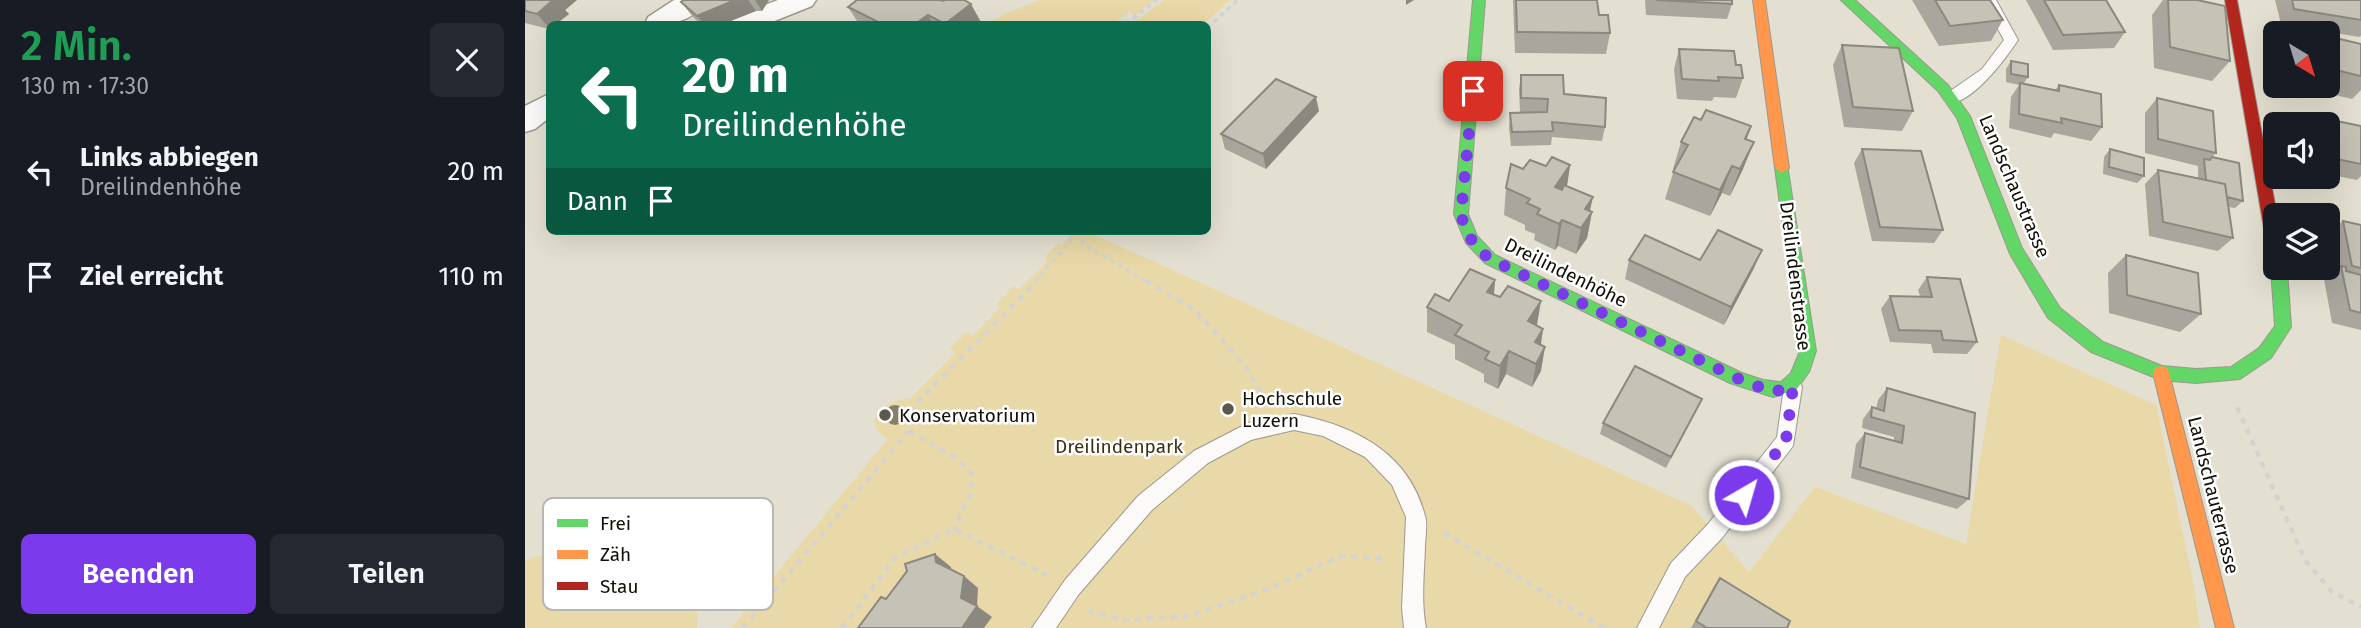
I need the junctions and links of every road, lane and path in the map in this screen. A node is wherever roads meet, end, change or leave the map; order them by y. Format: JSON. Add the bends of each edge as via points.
{"nodes":[{"id":1,"x":692,"y":0,"type":"edge"},
{"id":2,"x":803,"y":0,"type":"edge"},
{"id":3,"x":1157,"y":0,"type":"edge"},
{"id":4,"x":1238,"y":0,"type":"edge"},
{"id":5,"x":1479,"y":0,"type":"edge"},
{"id":6,"x":1759,"y":0,"type":"edge"},
{"id":7,"x":1847,"y":0,"type":"edge"},
{"id":8,"x":1989,"y":0,"type":"edge"},
{"id":9,"x":2231,"y":0,"type":"edge"},
{"id":10,"x":662,"y":21,"type":"edge"},
{"id":11,"x":750,"y":21,"type":"edge"},
{"id":12,"x":1130,"y":21,"type":"edge"},
{"id":13,"x":1211,"y":24,"type":"edge"},
{"id":14,"x":1951,"y":98,"type":"junction"},
{"id":15,"x":546,"y":106,"type":"edge"},
{"id":16,"x":525,"y":121,"type":"edge"},
{"id":17,"x":2267,"y":203,"type":"edge"},
{"id":18,"x":1076,"y":235,"type":"edge"},
{"id":19,"x":1080,"y":235,"type":"edge"},
{"id":20,"x":2280,"y":280,"type":"edge"},
{"id":21,"x":2161,"y":373,"type":"junction"},
{"id":22,"x":1793,"y":387,"type":"junction"},
{"id":23,"x":2234,"y":401,"type":"dead end"},
{"id":24,"x":1280,"y":425,"type":"junction"},
{"id":25,"x":909,"y":432,"type":"junction"},
{"id":26,"x":1416,"y":517,"type":"junction"},
{"id":27,"x":954,"y":529,"type":"junction"},
{"id":28,"x":1415,"y":576,"type":"junction"},
{"id":29,"x":1072,"y":587,"type":"junction"},
{"id":30,"x":773,"y":593,"type":"edge"},
{"id":31,"x":2361,"y":607,"type":"edge"},
{"id":32,"x":758,"y":610,"type":"edge"},
{"id":33,"x":743,"y":628,"type":"edge"},
{"id":34,"x":842,"y":628,"type":"edge"},
{"id":35,"x":1044,"y":628,"type":"edge"},
{"id":36,"x":1415,"y":628,"type":"edge"},
{"id":37,"x":1604,"y":628,"type":"edge"},
{"id":38,"x":1648,"y":628,"type":"edge"},
{"id":39,"x":2225,"y":628,"type":"edge"}],
"edges":[{"from":1,"to":10,"type":"street"},
{"from":2,"to":11,"type":"street"},
{"from":3,"to":12,"type":"path"},
{"from":4,"to":13,"type":"path"},
{"from":5,"to":22,"type":"street","name":"Dreilindenhöhe","via":[[1461,214],[1475,247],[1490,259],[1737,378],[1772,392]]},
{"from":6,"to":22,"type":"street","name":"Dreilindenstrasse","via":[[1808,351],[1804,372]]},
{"from":7,"to":14,"type":"street","name":"Landschaustrasse"},
{"from":8,"to":14,"type":"lane","via":[[2011,40],[1987,73]]},
{"from":9,"to":17,"type":"street"},
{"from":14,"to":21,"type":"street","name":"Landschaustrasse","via":[[1963,116],[2015,250],[2054,313],[2097,347]]},
{"from":15,"to":16,"type":"street"},
{"from":18,"to":25,"type":"path","via":[[1037,281],[914,406]]},
{"from":19,"to":24,"type":"path","via":[[1083,244],[1195,310],[1247,368]]},
{"from":20,"to":21,"type":"street","name":"Landschaustrasse","via":[[2283,327],[2265,353],[2234,374]]},
{"from":21,"to":39,"type":"street","name":"Landschauterrasse"},
{"from":22,"to":38,"type":"lane","name":"Dreilindenstrasse","via":[[1786,440],[1715,531],[1678,570]]},
{"from":23,"to":31,"type":"path","via":[[2312,572],[2324,587]]},
{"from":24,"to":26,"type":"lane","via":[[1294,422],[1326,428],[1372,451],[1399,479]]},
{"from":24,"to":29,"type":"lane","via":[[1248,432],[1201,457],[1145,503]]},
{"from":25,"to":27,"type":"path","via":[[958,459],[971,473],[971,493]]},
{"from":25,"to":30,"type":"path"},
{"from":26,"to":28,"type":"lane"},
{"from":26,"to":37,"type":"path"},
{"from":27,"to":29,"type":"path"},
{"from":27,"to":34,"type":"path","via":[[895,558]]},
{"from":28,"to":29,"type":"path","via":[[1394,559],[1341,556],[1189,616],[1124,620],[1085,611]]},
{"from":28,"to":36,"type":"lane"},
{"from":29,"to":35,"type":"lane"},
{"from":32,"to":33,"type":"path"}]}
